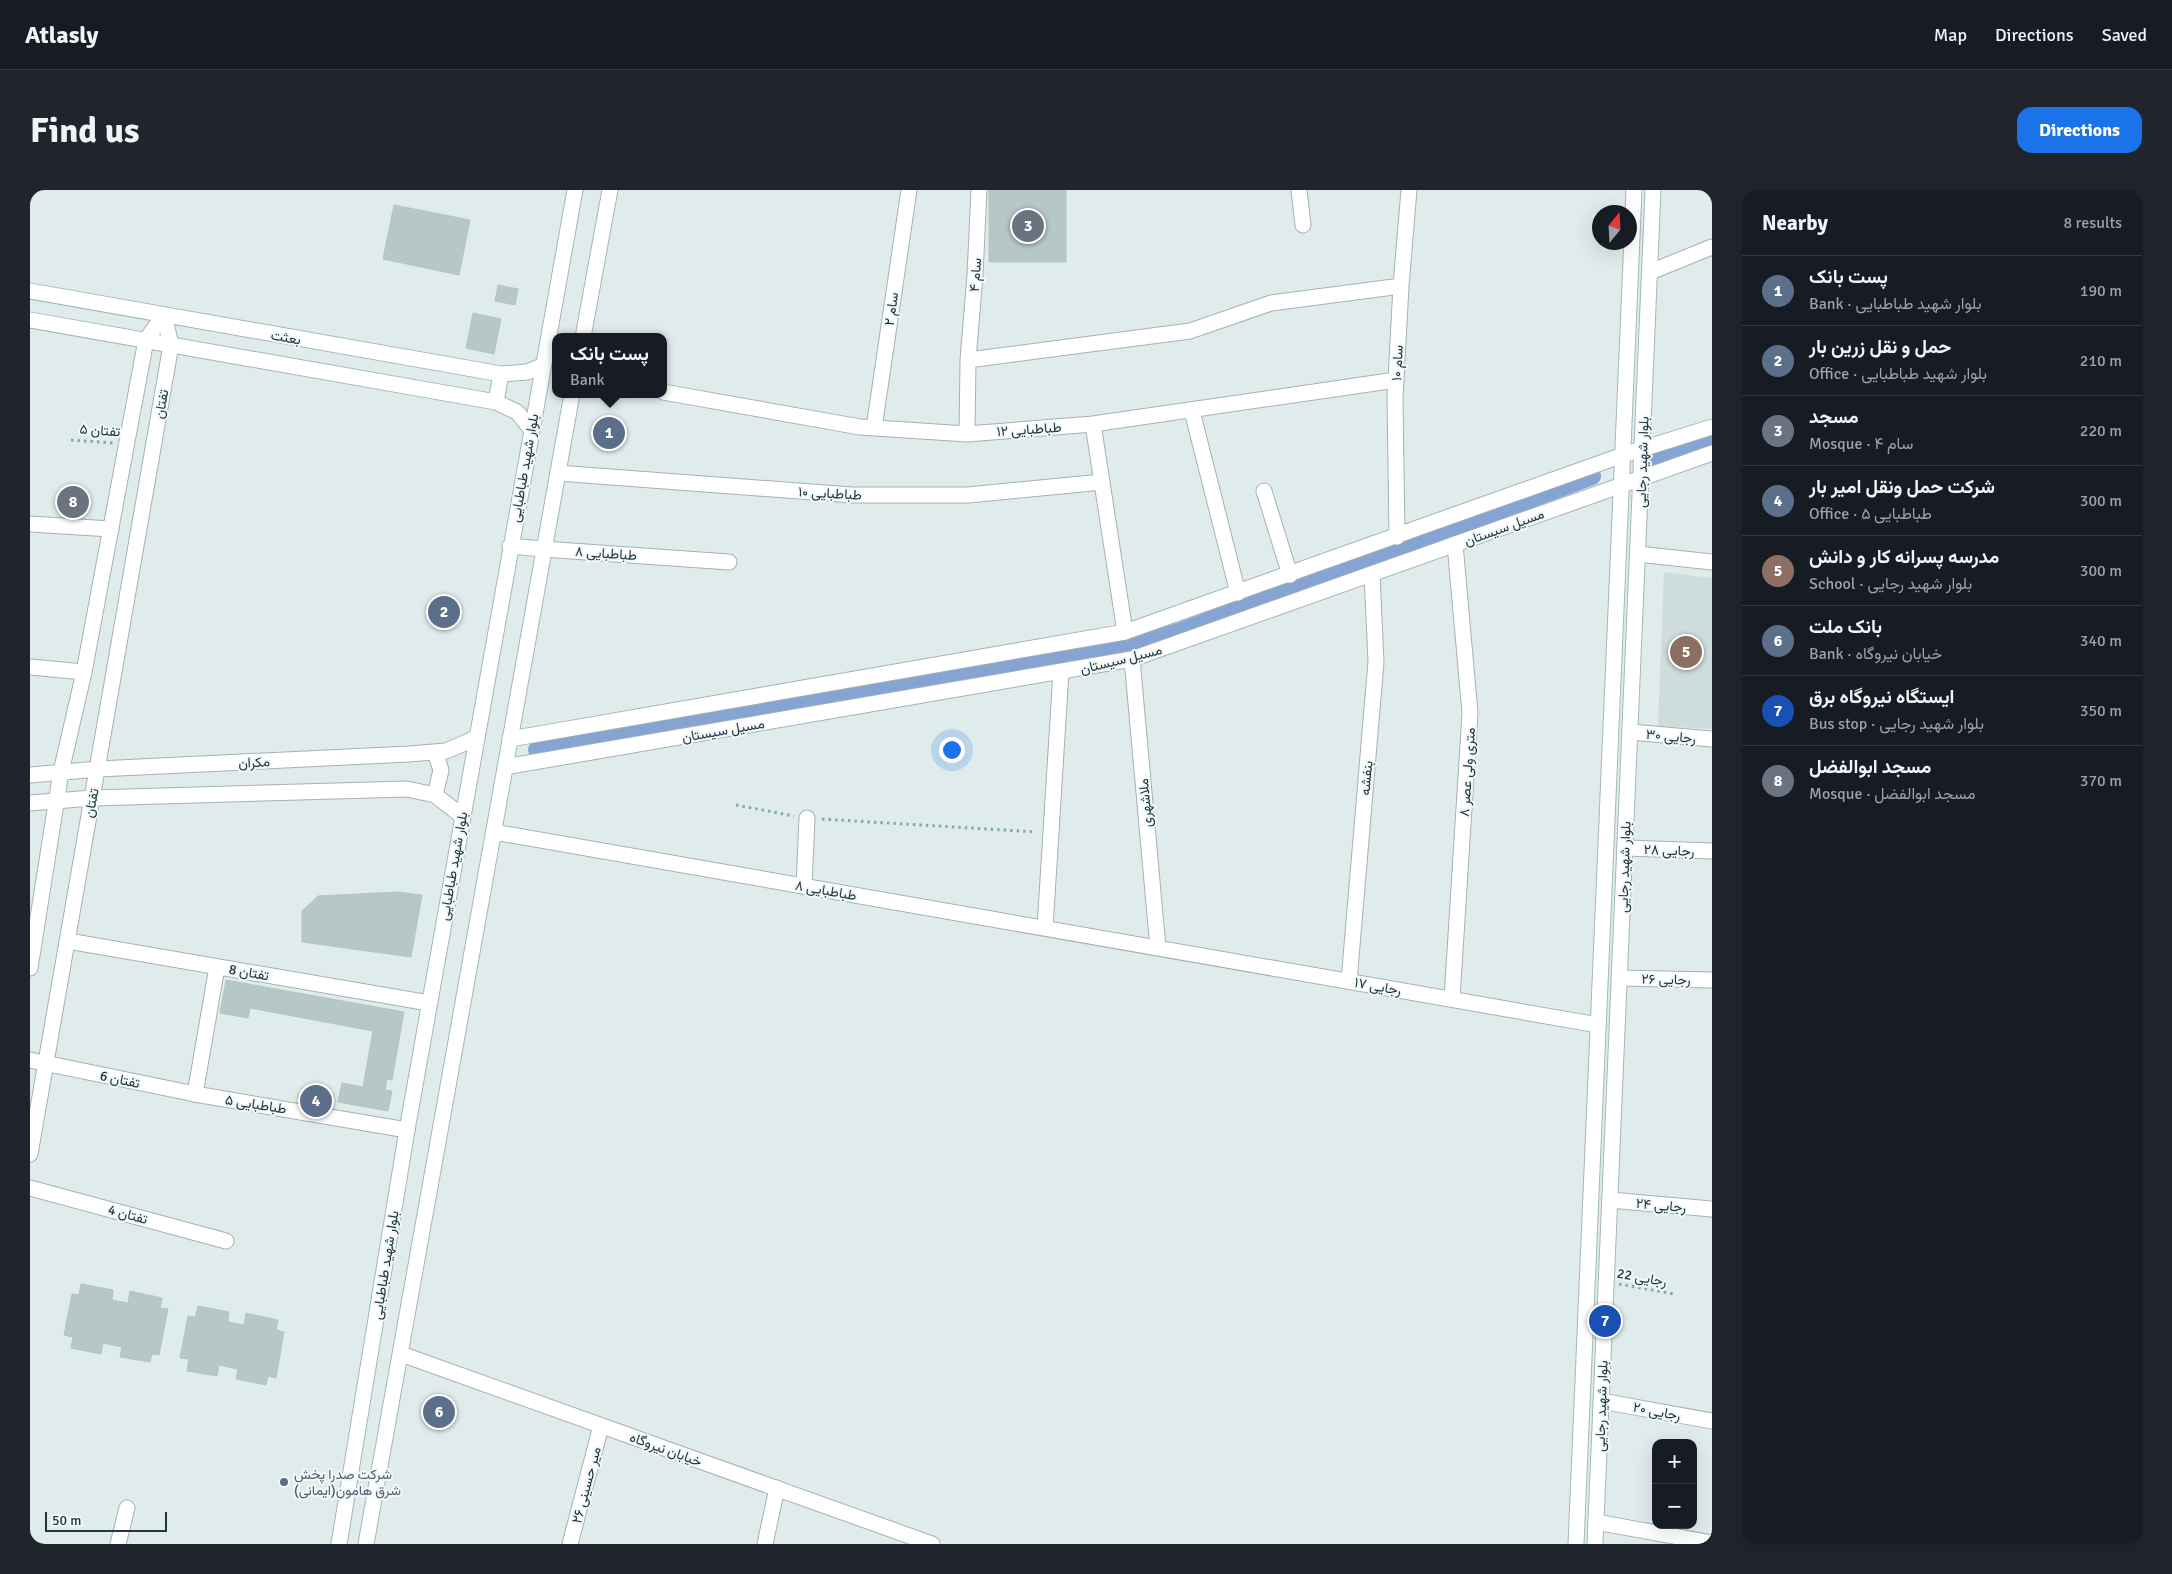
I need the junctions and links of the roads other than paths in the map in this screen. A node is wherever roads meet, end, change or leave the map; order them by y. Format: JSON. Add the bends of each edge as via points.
{"nodes":[{"id":1,"x":575,"y":190,"type":"edge"},
{"id":2,"x":610,"y":190,"type":"edge"},
{"id":3,"x":909,"y":190,"type":"edge"},
{"id":4,"x":978,"y":190,"type":"edge"},
{"id":5,"x":1299,"y":190,"type":"edge"},
{"id":6,"x":1409,"y":190,"type":"edge"},
{"id":7,"x":1634,"y":190,"type":"edge"},
{"id":8,"x":1653,"y":190,"type":"edge"},
{"id":9,"x":1302,"y":225,"type":"dead end"},
{"id":10,"x":1712,"y":246,"type":"edge"},
{"id":11,"x":1650,"y":272,"type":"junction"},
{"id":12,"x":1401,"y":286,"type":"junction"},
{"id":13,"x":30,"y":291,"type":"edge"},
{"id":14,"x":164,"y":315,"type":"junction"},
{"id":15,"x":30,"y":320,"type":"edge"},
{"id":16,"x":584,"y":333,"type":"edge"},
{"id":17,"x":146,"y":340,"type":"junction"},
{"id":18,"x":172,"y":345,"type":"junction"},
{"id":19,"x":968,"y":360,"type":"junction"},
{"id":20,"x":542,"y":366,"type":"junction"},
{"id":21,"x":501,"y":374,"type":"junction"},
{"id":22,"x":1396,"y":380,"type":"junction"},
{"id":23,"x":667,"y":393,"type":"edge"},
{"id":24,"x":571,"y":398,"type":"edge"},
{"id":25,"x":496,"y":402,"type":"junction"},
{"id":26,"x":1192,"y":411,"type":"junction"},
{"id":27,"x":1093,"y":424,"type":"junction"},
{"id":28,"x":1712,"y":427,"type":"edge"},
{"id":29,"x":874,"y":428,"type":"junction"},
{"id":30,"x":531,"y":429,"type":"junction"},
{"id":31,"x":967,"y":434,"type":"junction"},
{"id":32,"x":1642,"y":449,"type":"junction"},
{"id":33,"x":1712,"y":453,"type":"edge"},
{"id":34,"x":1623,"y":456,"type":"junction"},
{"id":35,"x":558,"y":473,"type":"junction"},
{"id":36,"x":1641,"y":478,"type":"junction"},
{"id":37,"x":1102,"y":482,"type":"junction"},
{"id":38,"x":1622,"y":484,"type":"junction"},
{"id":39,"x":1264,"y":491,"type":"dead end"},
{"id":40,"x":30,"y":524,"type":"edge"},
{"id":41,"x":111,"y":529,"type":"junction"},
{"id":42,"x":1398,"y":537,"type":"junction"},
{"id":43,"x":1456,"y":544,"type":"junction"},
{"id":44,"x":510,"y":546,"type":"junction"},
{"id":45,"x":543,"y":549,"type":"junction"},
{"id":46,"x":1638,"y":554,"type":"junction"},
{"id":47,"x":729,"y":562,"type":"dead end"},
{"id":48,"x":1712,"y":562,"type":"edge"},
{"id":49,"x":1372,"y":574,"type":"junction"},
{"id":50,"x":1290,"y":575,"type":"junction"},
{"id":51,"x":1238,"y":593,"type":"junction"},
{"id":52,"x":1125,"y":632,"type":"junction"},
{"id":53,"x":1132,"y":659,"type":"junction"},
{"id":54,"x":30,"y":667,"type":"edge"},
{"id":55,"x":84,"y":672,"type":"junction"},
{"id":56,"x":1060,"y":672,"type":"junction"},
{"id":57,"x":1630,"y":732,"type":"junction"},
{"id":58,"x":476,"y":738,"type":"junction"},
{"id":59,"x":510,"y":738,"type":"junction"},
{"id":60,"x":1712,"y":739,"type":"edge"},
{"id":61,"x":435,"y":752,"type":"junction"},
{"id":62,"x":505,"y":768,"type":"junction"},
{"id":63,"x":98,"y":769,"type":"junction"},
{"id":64,"x":61,"y":772,"type":"junction"},
{"id":65,"x":30,"y":775,"type":"edge"},
{"id":66,"x":436,"y":795,"type":"junction"},
{"id":67,"x":92,"y":798,"type":"junction"},
{"id":68,"x":56,"y":801,"type":"junction"},
{"id":69,"x":30,"y":803,"type":"edge"},
{"id":70,"x":462,"y":816,"type":"junction"},
{"id":71,"x":807,"y":818,"type":"road end"},
{"id":72,"x":494,"y":832,"type":"junction"},
{"id":73,"x":1625,"y":848,"type":"junction"},
{"id":74,"x":1712,"y":851,"type":"edge"},
{"id":75,"x":804,"y":886,"type":"junction"},
{"id":76,"x":1045,"y":928,"type":"junction"},
{"id":77,"x":68,"y":941,"type":"junction"},
{"id":78,"x":1158,"y":948,"type":"junction"},
{"id":79,"x":218,"y":967,"type":"junction"},
{"id":80,"x":30,"y":968,"type":"edge"},
{"id":81,"x":1619,"y":978,"type":"junction"},
{"id":82,"x":1712,"y":980,"type":"edge"},
{"id":83,"x":1349,"y":981,"type":"junction"},
{"id":84,"x":1452,"y":999,"type":"junction"},
{"id":85,"x":429,"y":1003,"type":"junction"},
{"id":86,"x":1598,"y":1025,"type":"junction"},
{"id":87,"x":37,"y":1062,"type":"edge"},
{"id":88,"x":195,"y":1094,"type":"junction"},
{"id":89,"x":407,"y":1130,"type":"junction"},
{"id":90,"x":30,"y":1154,"type":"edge"},
{"id":91,"x":30,"y":1188,"type":"edge"},
{"id":92,"x":1591,"y":1199,"type":"junction"},
{"id":93,"x":1610,"y":1200,"type":"junction"},
{"id":94,"x":1712,"y":1209,"type":"edge"},
{"id":95,"x":226,"y":1241,"type":"dead end"},
{"id":96,"x":401,"y":1354,"type":"junction"},
{"id":97,"x":1601,"y":1400,"type":"junction"},
{"id":98,"x":1712,"y":1422,"type":"edge"},
{"id":99,"x":601,"y":1426,"type":"junction"},
{"id":100,"x":777,"y":1488,"type":"junction"},
{"id":101,"x":127,"y":1508,"type":"dead end"},
{"id":102,"x":1596,"y":1522,"type":"junction"},
{"id":103,"x":1712,"y":1543,"type":"edge"},
{"id":104,"x":118,"y":1544,"type":"edge"},
{"id":105,"x":339,"y":1544,"type":"edge"},
{"id":106,"x":366,"y":1544,"type":"edge"},
{"id":107,"x":570,"y":1544,"type":"edge"},
{"id":108,"x":765,"y":1544,"type":"edge"},
{"id":109,"x":932,"y":1544,"type":"edge"},
{"id":110,"x":1576,"y":1544,"type":"edge"},
{"id":111,"x":1595,"y":1544,"type":"edge"}],
"edges":[{"from":1,"to":20,"type":"street","name":"بلوار شهید طباطبایی"},
{"from":2,"to":16,"type":"street"},
{"from":3,"to":29,"type":"street","name":"سام ۲"},
{"from":4,"to":19,"type":"street","name":"سام ۴"},
{"from":5,"to":9,"type":"street"},
{"from":6,"to":12,"type":"street","name":"سام ۱۰"},
{"from":7,"to":34,"type":"street","name":"بلوار شهید رجایی"},
{"from":8,"to":11,"type":"street","name":"بلوار شهید رجایی"},
{"from":10,"to":11,"type":"street"},
{"from":11,"to":32,"type":"street","name":"بلوار شهید رجایی"},
{"from":12,"to":19,"type":"street","via":[[1271,303],[1190,331]]},
{"from":12,"to":22,"type":"street","name":"سام ۱۰"},
{"from":13,"to":14,"type":"street","name":"بعثت"},
{"from":14,"to":17,"type":"street","name":"تفتان"},
{"from":14,"to":18,"type":"street","name":"تفتان"},
{"from":14,"to":21,"type":"street","name":"بعثت"},
{"from":15,"to":17,"type":"street","name":"بعثت"},
{"from":17,"to":18,"type":"street","name":"بعثت"},
{"from":17,"to":41,"type":"street","name":"تفتان"},
{"from":18,"to":25,"type":"street","name":"بعثت"},
{"from":18,"to":63,"type":"street","name":"تفتان"},
{"from":19,"to":31,"type":"street","name":"سام ۴"},
{"from":20,"to":21,"type":"street","name":"بعثت","via":[[527,372]]},
{"from":20,"to":30,"type":"street","name":"بلوار شهید طباطبایی"},
{"from":21,"to":25,"type":"street"},
{"from":22,"to":26,"type":"street","name":"طباطبایی ۱۲"},
{"from":22,"to":42,"type":"street","name":"سام ۱۰"},
{"from":23,"to":29,"type":"street","name":"طباطبایی ۱۲"},
{"from":24,"to":35,"type":"street"},
{"from":25,"to":30,"type":"street","name":"بعثت","via":[[517,412]]},
{"from":26,"to":27,"type":"street","name":"طباطبایی ۱۲"},
{"from":26,"to":51,"type":"street"},
{"from":27,"to":31,"type":"street","name":"طباطبایی ۱۲"},
{"from":27,"to":37,"type":"street"},
{"from":28,"to":32,"type":"street","name":"مسیل سیستان"},
{"from":29,"to":31,"type":"street","name":"طباطبایی ۱۲"},
{"from":30,"to":44,"type":"street","name":"بلوار شهید طباطبایی"},
{"from":32,"to":34,"type":"street","name":"مسیل سیستان"},
{"from":32,"to":36,"type":"street","name":"بلوار شهید رجایی"},
{"from":33,"to":36,"type":"street","name":"مسیل سیستان"},
{"from":34,"to":38,"type":"street","name":"بلوار شهید رجایی"},
{"from":34,"to":42,"type":"street","name":"مسیل سیستان"},
{"from":35,"to":37,"type":"street","name":"طباطبایی ۱۰","via":[[852,495],[968,495]]},
{"from":35,"to":45,"type":"street"},
{"from":36,"to":38,"type":"street","name":"مسیل سیستان"},
{"from":36,"to":46,"type":"street","name":"بلوار شهید رجایی"},
{"from":37,"to":52,"type":"street"},
{"from":38,"to":43,"type":"street","name":"مسیل سیستان"},
{"from":38,"to":86,"type":"street","name":"بلوار شهید رجایی"},
{"from":39,"to":50,"type":"street"},
{"from":40,"to":41,"type":"street"},
{"from":41,"to":55,"type":"street","name":"تفتان"},
{"from":42,"to":50,"type":"street","name":"مسیل سیستان"},
{"from":43,"to":49,"type":"street","name":"مسیل سیستان"},
{"from":43,"to":84,"type":"street","name":"۸ متری ولی عصر","via":[[1470,714]]},
{"from":44,"to":45,"type":"street","name":"طباطبایی ۸"},
{"from":44,"to":58,"type":"street","name":"بلوار شهید طباطبایی"},
{"from":45,"to":47,"type":"street","name":"طباطبایی ۸"},
{"from":45,"to":59,"type":"street"},
{"from":46,"to":48,"type":"street"},
{"from":46,"to":57,"type":"street","name":"بلوار شهید رجایی"},
{"from":49,"to":53,"type":"street","name":"مسیل سیستان"},
{"from":49,"to":83,"type":"street","name":"بنفشه","via":[[1376,662]]},
{"from":50,"to":51,"type":"street","name":"مسیل سیستان"},
{"from":51,"to":52,"type":"street","name":"مسیل سیستان"},
{"from":52,"to":59,"type":"street","name":"مسیل سیستان"},
{"from":53,"to":56,"type":"street","name":"مسیل سیستان"},
{"from":53,"to":78,"type":"street","name":"ملاشهری"},
{"from":54,"to":55,"type":"street"},
{"from":55,"to":64,"type":"street","name":"تفتان"},
{"from":56,"to":62,"type":"street","name":"مسیل سیستان"},
{"from":56,"to":76,"type":"street"},
{"from":57,"to":60,"type":"street","name":"رجایی ۳۰"},
{"from":57,"to":73,"type":"street","name":"بلوار شهید رجایی"},
{"from":58,"to":61,"type":"street","name":"مکران","via":[[446,751]]},
{"from":58,"to":70,"type":"street","name":"بلوار شهید طباطبایی"},
{"from":59,"to":62,"type":"street"},
{"from":61,"to":63,"type":"street","name":"مکران"},
{"from":61,"to":66,"type":"street","via":[[441,770]]},
{"from":62,"to":72,"type":"street"},
{"from":63,"to":64,"type":"street","name":"مکران"},
{"from":63,"to":67,"type":"street","name":"تفتان"},
{"from":64,"to":65,"type":"street","name":"مکران"},
{"from":64,"to":68,"type":"street","name":"تفتان"},
{"from":66,"to":67,"type":"street","via":[[407,789]]},
{"from":66,"to":70,"type":"street"},
{"from":67,"to":68,"type":"street"},
{"from":67,"to":77,"type":"street","name":"تفتان"},
{"from":68,"to":69,"type":"street"},
{"from":68,"to":80,"type":"street","name":"تفتان"},
{"from":70,"to":85,"type":"street","name":"بلوار شهید طباطبایی"},
{"from":71,"to":75,"type":"street"},
{"from":72,"to":75,"type":"street","name":"طباطبایی ۸"},
{"from":72,"to":96,"type":"street"},
{"from":73,"to":74,"type":"street","name":"رجایی ۲۸"},
{"from":73,"to":81,"type":"street","name":"بلوار شهید رجایی"},
{"from":75,"to":76,"type":"street","name":"طباطبایی ۸"},
{"from":76,"to":78,"type":"street","name":"طباطبایی ۸"},
{"from":77,"to":79,"type":"street","name":"تفتان 8"},
{"from":77,"to":87,"type":"street","name":"تفتان"},
{"from":78,"to":83,"type":"street","name":"رجایی ۱۷"},
{"from":79,"to":85,"type":"street","name":"تفتان 8"},
{"from":79,"to":88,"type":"street"},
{"from":81,"to":82,"type":"street","name":"رجایی ۲۶"},
{"from":81,"to":93,"type":"street","name":"بلوار شهید رجایی"},
{"from":83,"to":84,"type":"street","name":"رجایی ۱۷"},
{"from":84,"to":86,"type":"street","name":"رجایی ۱۷"},
{"from":85,"to":89,"type":"street","name":"بلوار شهید طباطبایی"},
{"from":86,"to":92,"type":"street","name":"بلوار شهید رجایی"},
{"from":87,"to":88,"type":"street","name":"تفتان 6"},
{"from":87,"to":90,"type":"street","name":"تفتان"},
{"from":88,"to":89,"type":"street","name":"طباطبایی ۵"},
{"from":89,"to":105,"type":"street","name":"بلوار شهید طباطبایی"},
{"from":91,"to":95,"type":"street","name":"تفتان 4"},
{"from":92,"to":93,"type":"street","name":"رجایی ۲۴"},
{"from":92,"to":110,"type":"street","name":"بلوار شهید رجایی"},
{"from":93,"to":94,"type":"street","name":"رجایی ۲۴"},
{"from":93,"to":97,"type":"street","name":"بلوار شهید رجایی"},
{"from":96,"to":99,"type":"street","name":"خیابان نیروگاه"},
{"from":96,"to":106,"type":"street"},
{"from":97,"to":98,"type":"street","name":"رجایی ۲۰"},
{"from":97,"to":102,"type":"street","name":"بلوار شهید رجایی"},
{"from":99,"to":100,"type":"street","name":"خیابان نیروگاه"},
{"from":99,"to":107,"type":"street","name":"میر حسینی ۲۶"},
{"from":100,"to":108,"type":"street"},
{"from":100,"to":109,"type":"street","name":"خیابان نیروگاه"},
{"from":101,"to":104,"type":"street"},
{"from":102,"to":103,"type":"street"},
{"from":102,"to":111,"type":"street","name":"بلوار شهید رجایی"}]}
